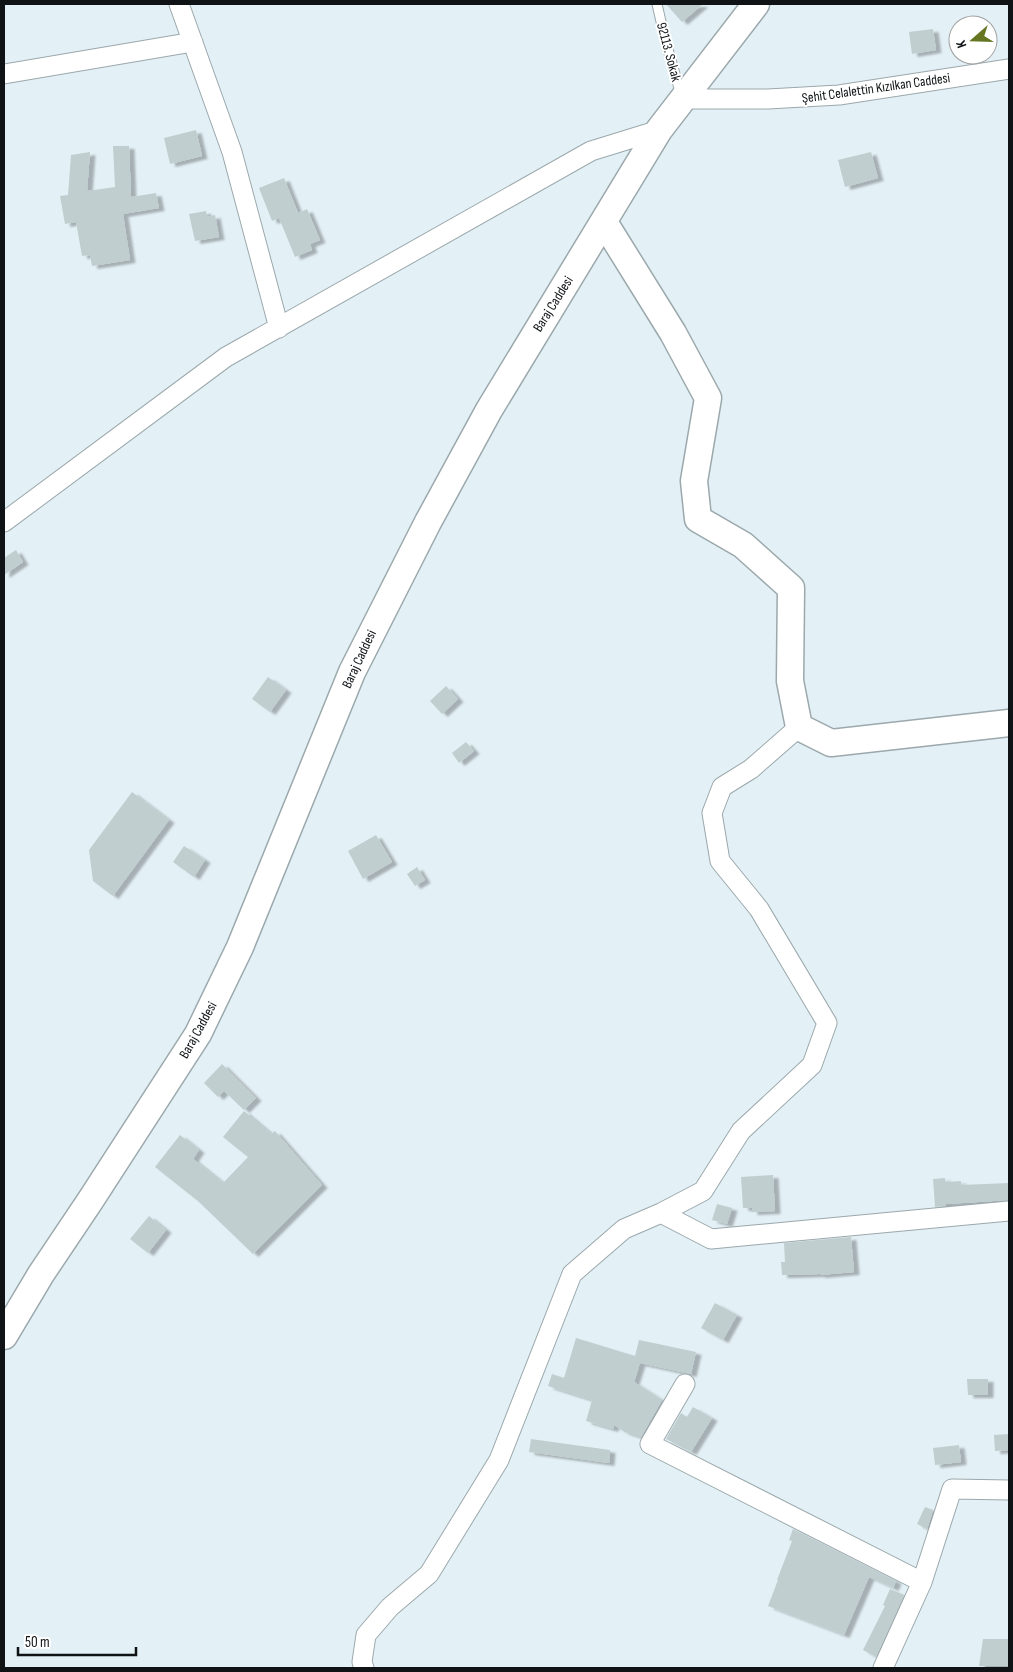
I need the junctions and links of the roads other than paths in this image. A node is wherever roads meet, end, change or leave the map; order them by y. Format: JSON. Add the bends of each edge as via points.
{"nodes":[{"id":1,"x":179,"y":4,"type":"edge"},
{"id":2,"x":657,"y":4,"type":"edge"},
{"id":3,"x":756,"y":4,"type":"edge"},
{"id":4,"x":193,"y":42,"type":"junction"},
{"id":5,"x":1009,"y":69,"type":"edge"},
{"id":6,"x":4,"y":74,"type":"edge"},
{"id":7,"x":682,"y":100,"type":"junction"},
{"id":8,"x":659,"y":130,"type":"junction"},
{"id":9,"x":604,"y":222,"type":"junction"},
{"id":10,"x":279,"y":328,"type":"junction"},
{"id":11,"x":4,"y":522,"type":"edge"},
{"id":12,"x":1009,"y":723,"type":"edge"},
{"id":13,"x":800,"y":727,"type":"junction"},
{"id":14,"x":1009,"y":1211,"type":"edge"},
{"id":15,"x":661,"y":1213,"type":"junction"},
{"id":16,"x":4,"y":1336,"type":"edge"},
{"id":17,"x":686,"y":1384,"type":"dead end"},
{"id":18,"x":1009,"y":1490,"type":"edge"},
{"id":19,"x":922,"y":1582,"type":"junction"},
{"id":20,"x":364,"y":1668,"type":"edge"},
{"id":21,"x":883,"y":1668,"type":"edge"}],
"edges":[{"from":1,"to":4,"type":"street"},
{"from":2,"to":7,"type":"lane","name":"92113. Sokak"},
{"from":3,"to":7,"type":"main road","name":"Baraj Caddesi"},
{"from":4,"to":6,"type":"street"},
{"from":4,"to":10,"type":"street","via":[[232,152]]},
{"from":5,"to":7,"type":"street","name":"Şehit Celalettin Kızılkan Caddesi","via":[[839,95]]},
{"from":7,"to":8,"type":"main road","name":"Baraj Caddesi"},
{"from":8,"to":9,"type":"main road","name":"Baraj Caddesi"},
{"from":8,"to":10,"type":"street","via":[[591,151]]},
{"from":9,"to":13,"type":"main road","via":[[673,332],[708,398],[694,480],[698,519],[743,545],[791,588],[790,681]]},
{"from":9,"to":16,"type":"main road","name":"Baraj Caddesi","via":[[489,410],[376,621],[352,672],[240,947],[198,1034]]},
{"from":10,"to":11,"type":"street","via":[[226,357]]},
{"from":12,"to":13,"type":"main road","via":[[830,744]]},
{"from":13,"to":15,"type":"street","via":[[751,769],[722,787],[712,812],[720,861],[759,909],[827,1023],[812,1065],[740,1130],[702,1191]]},
{"from":14,"to":15,"type":"street","via":[[711,1238]]},
{"from":15,"to":20,"type":"street","via":[[624,1229],[572,1274],[499,1460],[429,1574],[390,1607],[366,1635]]},
{"from":17,"to":19,"type":"street","via":[[650,1444]]},
{"from":18,"to":19,"type":"street","via":[[952,1489]]},
{"from":19,"to":21,"type":"street"}]}
